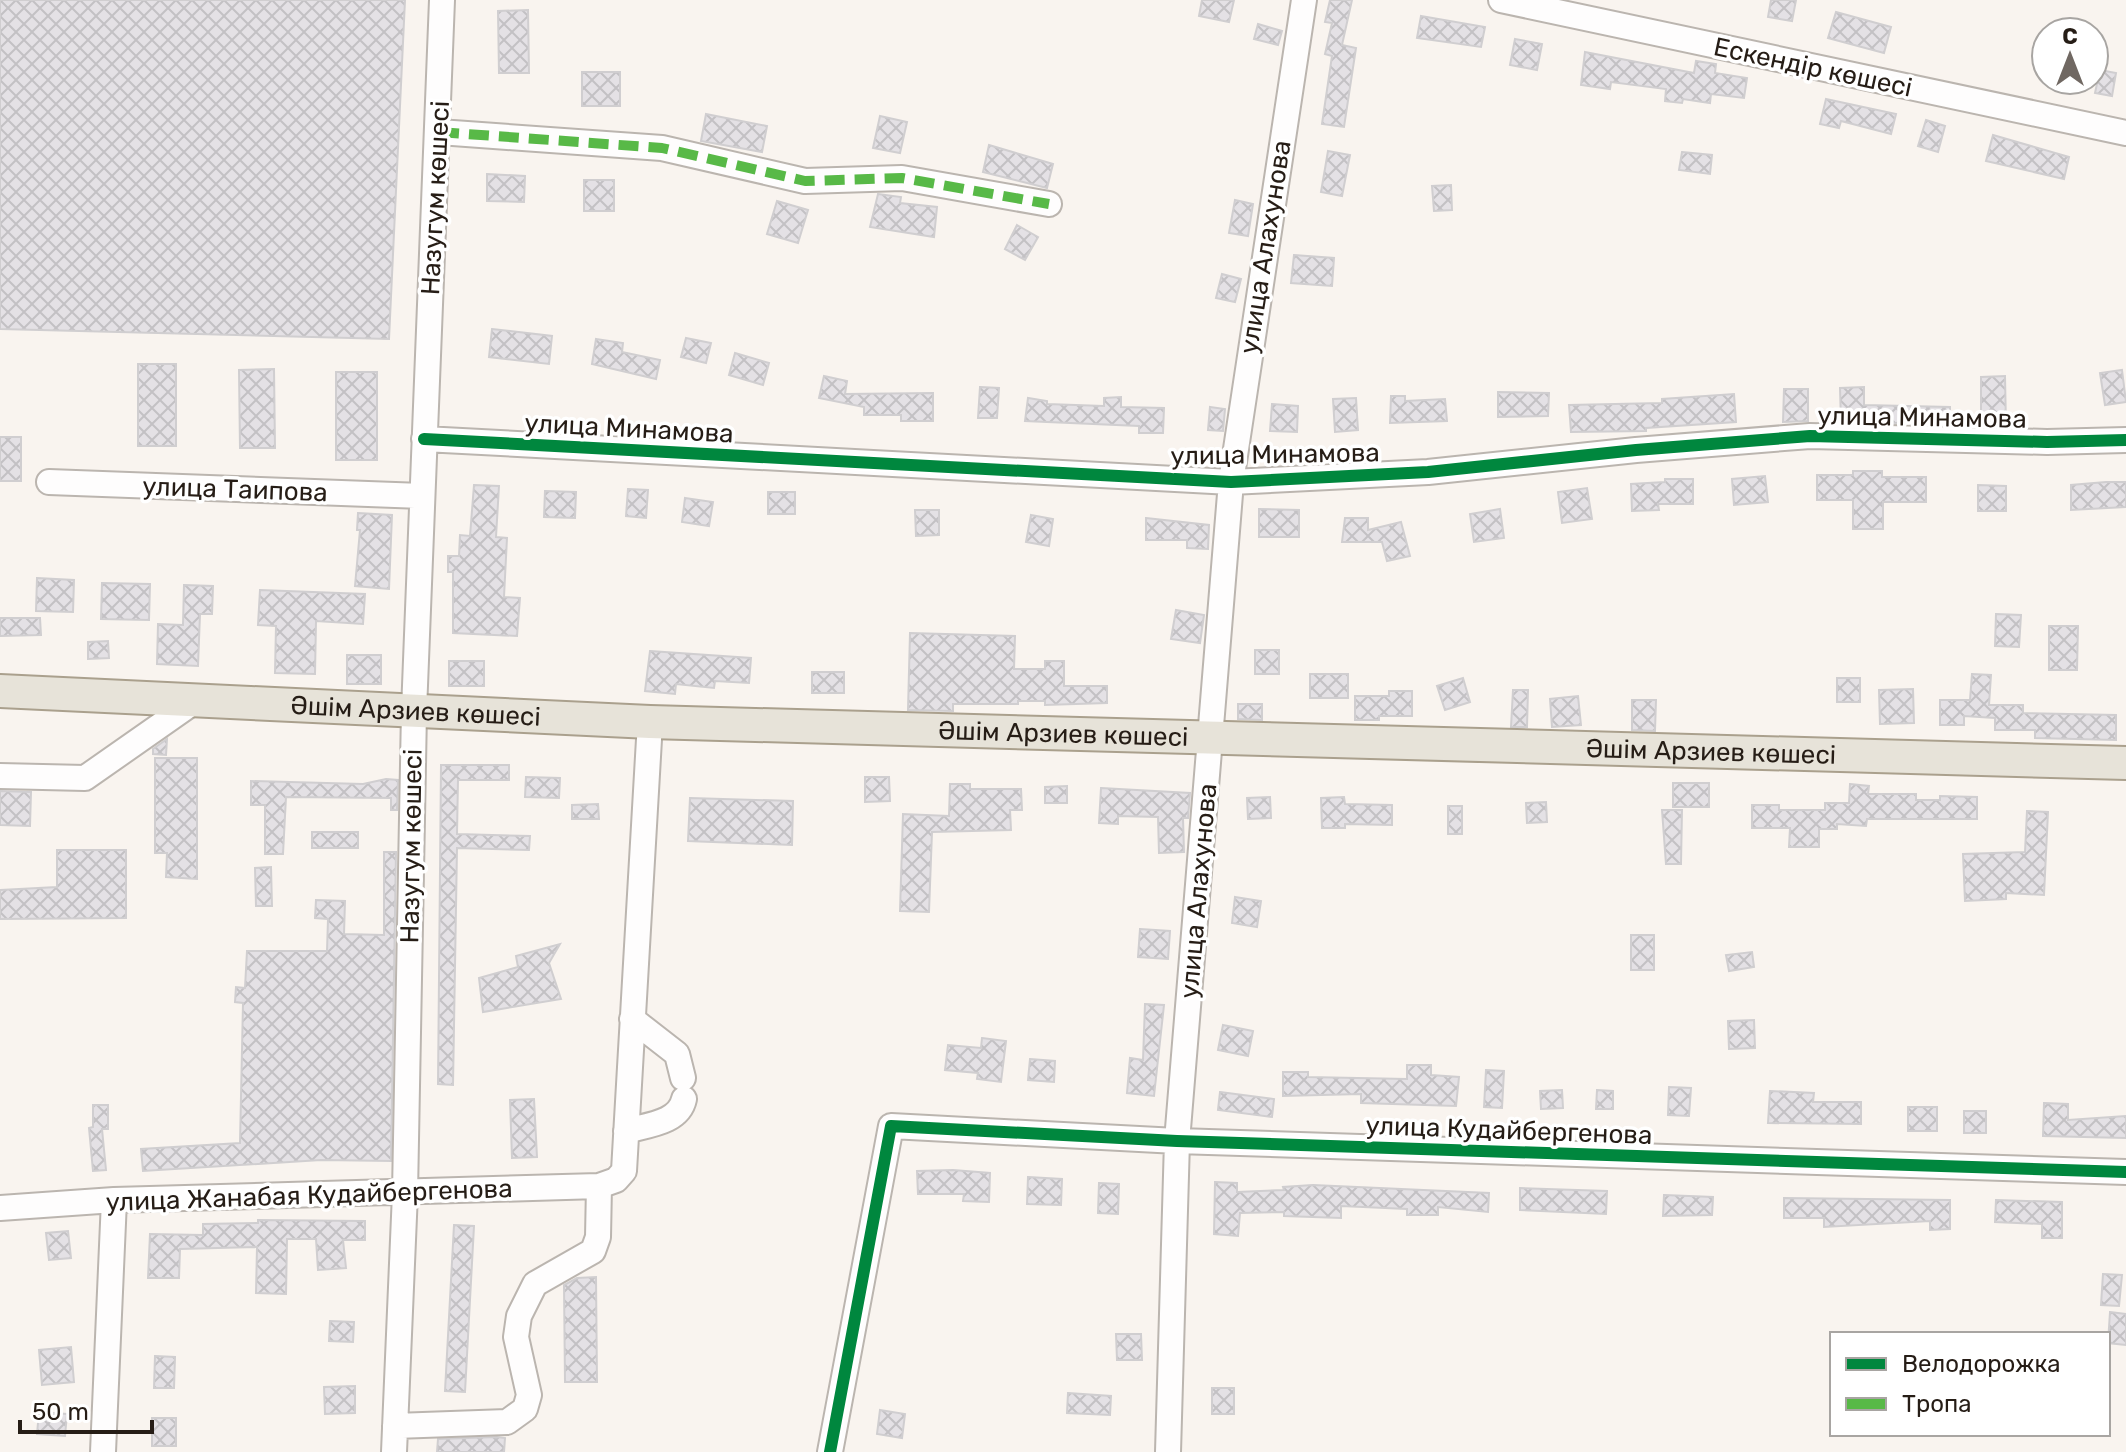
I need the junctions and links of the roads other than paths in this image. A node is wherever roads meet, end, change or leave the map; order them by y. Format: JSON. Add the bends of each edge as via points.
{"nodes":[{"id":1,"x":442,"y":0,"type":"edge"},
{"id":2,"x":1304,"y":0,"type":"edge"},
{"id":3,"x":1501,"y":0,"type":"edge"},
{"id":4,"x":439,"y":132,"type":"junction"},
{"id":5,"x":2126,"y":133,"type":"edge"},
{"id":6,"x":1049,"y":204,"type":"dead end"},
{"id":7,"x":424,"y":439,"type":"junction"},
{"id":8,"x":2126,"y":440,"type":"edge"},
{"id":9,"x":49,"y":482,"type":"dead end"},
{"id":10,"x":1231,"y":482,"type":"junction"},
{"id":11,"x":422,"y":496,"type":"junction"},
{"id":12,"x":0,"y":691,"type":"edge"},
{"id":13,"x":195,"y":701,"type":"junction"},
{"id":14,"x":414,"y":711,"type":"junction"},
{"id":15,"x":650,"y":722,"type":"junction"},
{"id":16,"x":1211,"y":739,"type":"junction"},
{"id":17,"x":2126,"y":763,"type":"edge"},
{"id":18,"x":0,"y":776,"type":"edge"},
{"id":19,"x":632,"y":1019,"type":"junction"},
{"id":20,"x":626,"y":1131,"type":"junction"},
{"id":21,"x":1177,"y":1141,"type":"junction"},
{"id":22,"x":2126,"y":1172,"type":"edge"},
{"id":23,"x":608,"y":1183,"type":"junction"},
{"id":24,"x":405,"y":1193,"type":"junction"},
{"id":25,"x":114,"y":1200,"type":"junction"},
{"id":26,"x":0,"y":1208,"type":"edge"},
{"id":27,"x":395,"y":1426,"type":"junction"},
{"id":28,"x":103,"y":1452,"type":"edge"},
{"id":29,"x":394,"y":1452,"type":"edge"},
{"id":30,"x":830,"y":1452,"type":"edge"},
{"id":31,"x":1168,"y":1452,"type":"edge"}],
"edges":[{"from":1,"to":4,"type":"street","name":"Назугум көшесі"},
{"from":2,"to":10,"type":"street","name":"улица Алахунова"},
{"from":3,"to":5,"type":"street","name":"Ескендір көшесі"},
{"from":4,"to":6,"type":"street","via":[[662,148],[805,181],[902,178]]},
{"from":4,"to":7,"type":"street","name":"Назугум көшесі"},
{"from":7,"to":10,"type":"street","name":"улица Минамова"},
{"from":7,"to":11,"type":"street","name":"Назугум көшесі"},
{"from":8,"to":10,"type":"street","name":"улица Минамова","via":[[1810,436],[1428,472]]},
{"from":9,"to":11,"type":"street","name":"улица Таипова"},
{"from":10,"to":16,"type":"street","name":"улица Алахунова"},
{"from":11,"to":14,"type":"street","name":"Назугум көшесі"},
{"from":12,"to":13,"type":"main road","name":"Әшім Арзиев көшесі"},
{"from":13,"to":14,"type":"main road","name":"Әшім Арзиев көшесі"},
{"from":13,"to":18,"type":"street","via":[[85,778]]},
{"from":14,"to":15,"type":"main road","name":"Әшім Арзиев көшесі"},
{"from":14,"to":24,"type":"street","name":"Назугум көшесі"},
{"from":15,"to":16,"type":"main road","name":"Әшім Арзиев көшесі"},
{"from":15,"to":19,"type":"street"},
{"from":16,"to":17,"type":"main road","name":"Әшім Арзиев көшесі"},
{"from":16,"to":21,"type":"street","name":"улица Алахунова"},
{"from":19,"to":20,"type":"street"},
{"from":19,"to":20,"type":"street","via":[[677,1054],[683,1088],[679,1111]]},
{"from":20,"to":23,"type":"street","via":[[624,1171]]},
{"from":21,"to":22,"type":"street","name":"улица Кудайбергенова"},
{"from":21,"to":30,"type":"street","name":"улица Кудайбергенова","via":[[891,1126]]},
{"from":21,"to":31,"type":"street","name":"улица Алахунова"},
{"from":23,"to":24,"type":"street","name":"улица Жанабая Кудайбергенова"},
{"from":23,"to":27,"type":"street","via":[[593,1251],[535,1284],[519,1316],[516,1337],[529,1395],[525,1409],[507,1422]]},
{"from":24,"to":25,"type":"street","name":"улица Жанабая Кудайбергенова"},
{"from":24,"to":27,"type":"street","name":"Назугум көшесі"},
{"from":25,"to":26,"type":"street","name":"улица Жанабая Кудайбергенова"},
{"from":25,"to":28,"type":"street"},
{"from":27,"to":29,"type":"street","name":"Назугум көшесі"}]}
